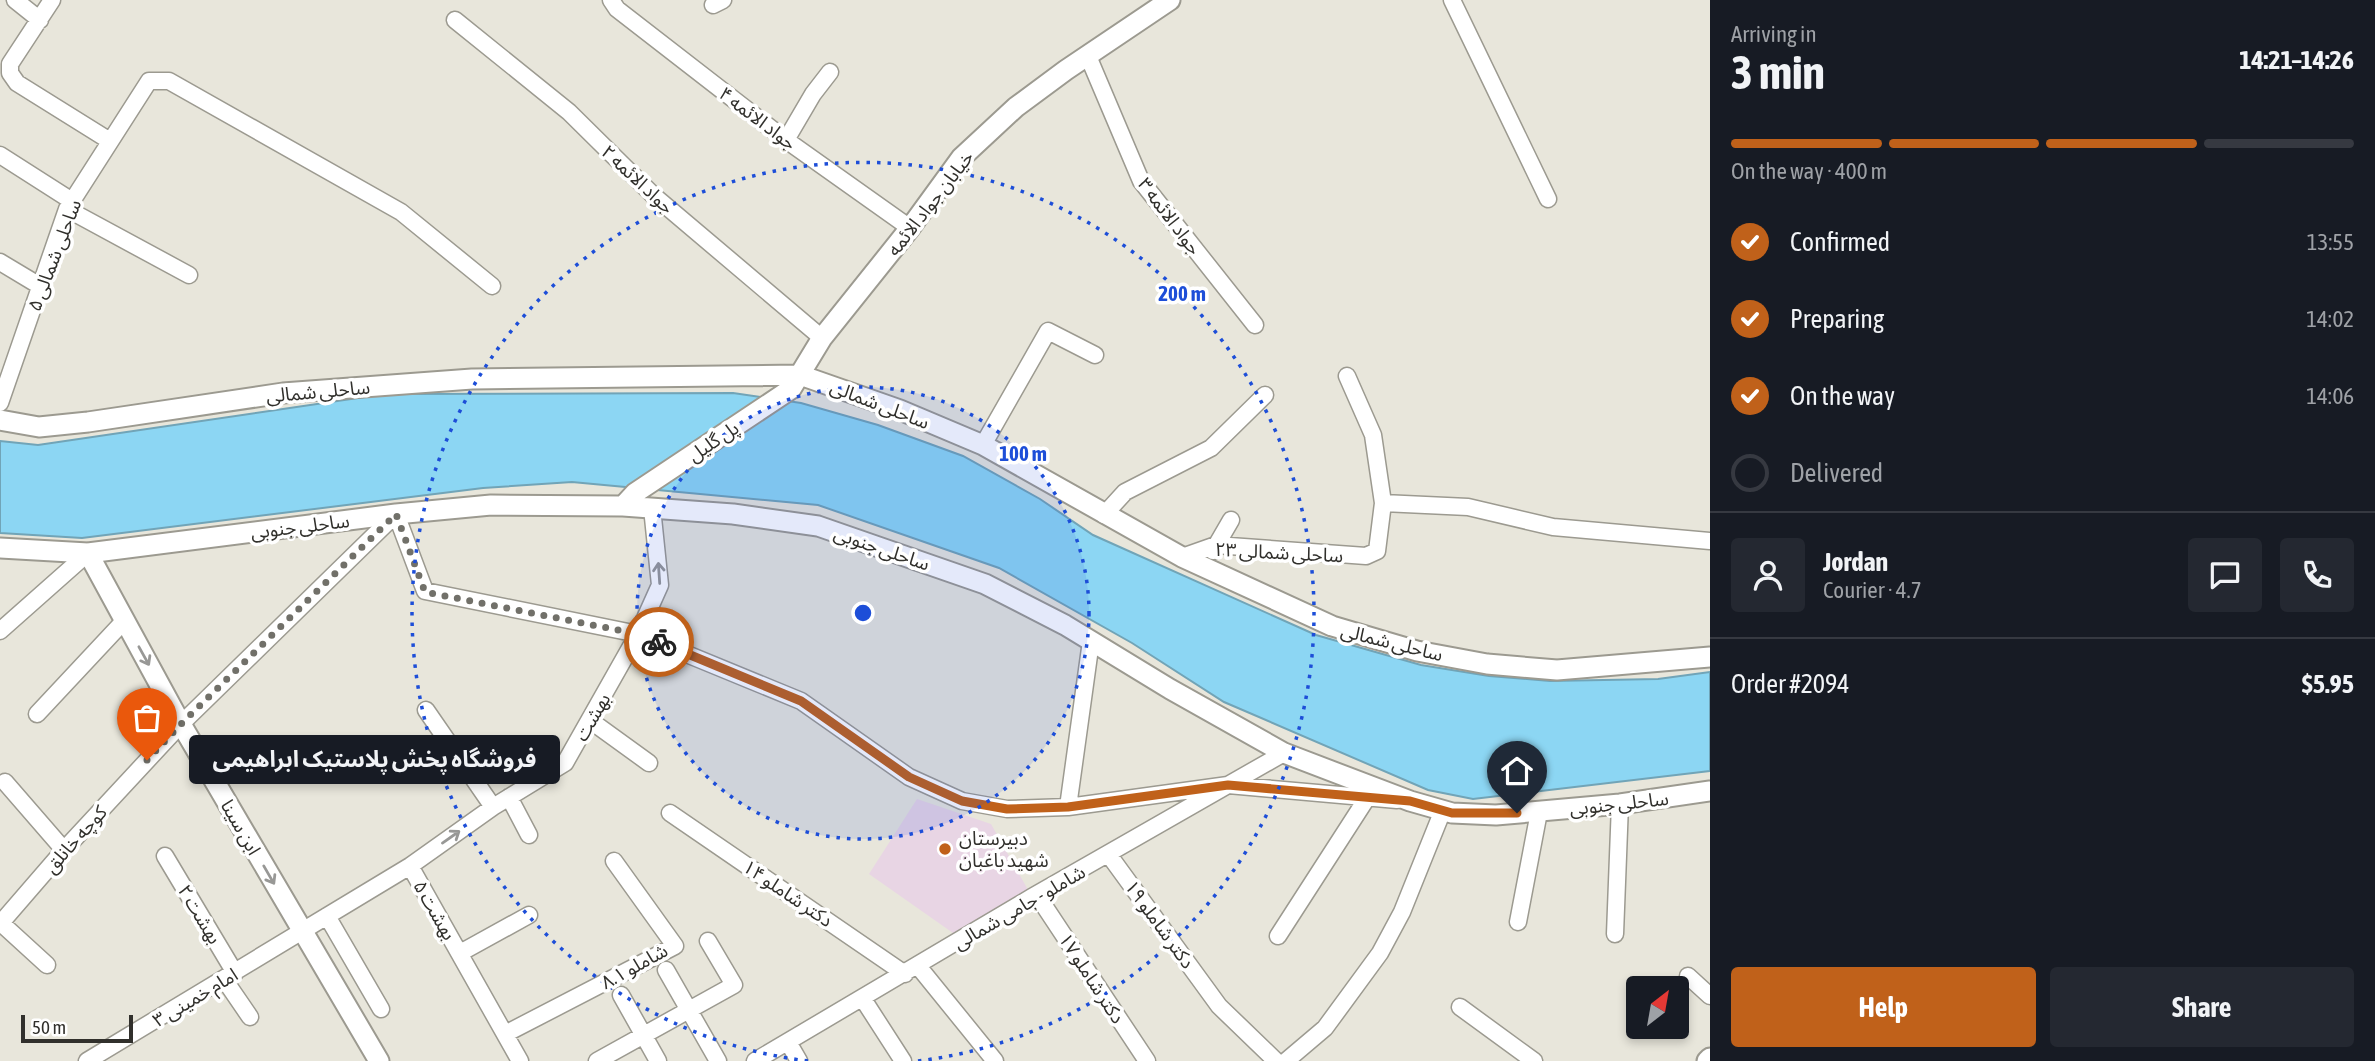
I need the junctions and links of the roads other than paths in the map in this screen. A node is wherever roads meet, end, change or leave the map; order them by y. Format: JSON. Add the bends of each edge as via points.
{"nodes":[{"id":1,"x":15,"y":0,"type":"edge"},
{"id":2,"x":52,"y":0,"type":"edge"},
{"id":3,"x":611,"y":0,"type":"edge"},
{"id":4,"x":1170,"y":0,"type":"edge"},
{"id":5,"x":1452,"y":0,"type":"edge"},
{"id":6,"x":40,"y":20,"type":"junction"},
{"id":7,"x":455,"y":20,"type":"dead end"},
{"id":8,"x":1088,"y":56,"type":"junction"},
{"id":9,"x":5,"y":60,"type":"edge"},
{"id":10,"x":830,"y":72,"type":"dead end"},
{"id":11,"x":786,"y":140,"type":"junction"},
{"id":12,"x":110,"y":141,"type":"junction"},
{"id":13,"x":0,"y":155,"type":"edge"},
{"id":14,"x":1548,"y":199,"type":"dead end"},
{"id":15,"x":70,"y":205,"type":"junction"},
{"id":16,"x":910,"y":228,"type":"junction"},
{"id":17,"x":0,"y":262,"type":"edge"},
{"id":18,"x":189,"y":275,"type":"dead end"},
{"id":19,"x":40,"y":286,"type":"junction"},
{"id":20,"x":492,"y":286,"type":"dead end"},
{"id":21,"x":1255,"y":325,"type":"dead end"},
{"id":22,"x":822,"y":338,"type":"junction"},
{"id":23,"x":1095,"y":355,"type":"dead end"},
{"id":24,"x":1348,"y":376,"type":"dead end"},
{"id":25,"x":796,"y":382,"type":"junction"},
{"id":26,"x":1265,"y":395,"type":"dead end"},
{"id":27,"x":0,"y":403,"type":"edge"},
{"id":28,"x":0,"y":420,"type":"edge"},
{"id":29,"x":984,"y":445,"type":"junction"},
{"id":30,"x":629,"y":500,"type":"junction"},
{"id":31,"x":1383,"y":503,"type":"junction"},
{"id":32,"x":652,"y":508,"type":"junction"},
{"id":33,"x":396,"y":514,"type":"junction"},
{"id":34,"x":1104,"y":515,"type":"junction"},
{"id":35,"x":1231,"y":520,"type":"dead end"},
{"id":36,"x":1710,"y":541,"type":"edge"},
{"id":37,"x":1216,"y":545,"type":"junction"},
{"id":38,"x":0,"y":548,"type":"edge"},
{"id":39,"x":88,"y":553,"type":"junction"},
{"id":40,"x":1182,"y":557,"type":"junction"},
{"id":41,"x":1203,"y":567,"type":"junction"},
{"id":42,"x":124,"y":621,"type":"junction"},
{"id":43,"x":0,"y":631,"type":"edge"},
{"id":44,"x":638,"y":634,"type":"junction"},
{"id":45,"x":1091,"y":641,"type":"junction"},
{"id":46,"x":1710,"y":657,"type":"edge"},
{"id":47,"x":426,"y":710,"type":"dead end"},
{"id":48,"x":37,"y":714,"type":"dead end"},
{"id":49,"x":591,"y":721,"type":"junction"},
{"id":50,"x":181,"y":724,"type":"junction"},
{"id":51,"x":1284,"y":753,"type":"junction"},
{"id":52,"x":649,"y":763,"type":"dead end"},
{"id":53,"x":5,"y":782,"type":"dead end"},
{"id":54,"x":1228,"y":785,"type":"junction"},
{"id":55,"x":1710,"y":791,"type":"edge"},
{"id":56,"x":509,"y":797,"type":"junction"},
{"id":57,"x":1367,"y":798,"type":"junction"},
{"id":58,"x":1670,"y":798,"type":"junction"},
{"id":59,"x":1410,"y":801,"type":"junction"},
{"id":60,"x":1620,"y":804,"type":"junction"},
{"id":61,"x":1710,"y":805,"type":"edge"},
{"id":62,"x":493,"y":807,"type":"junction"},
{"id":63,"x":1068,"y":807,"type":"junction"},
{"id":64,"x":1443,"y":810,"type":"junction"},
{"id":65,"x":1539,"y":812,"type":"junction"},
{"id":66,"x":670,"y":813,"type":"dead end"},
{"id":67,"x":528,"y":835,"type":"dead end"},
{"id":68,"x":64,"y":850,"type":"junction"},
{"id":69,"x":1109,"y":855,"type":"junction"},
{"id":70,"x":166,"y":856,"type":"dead end"},
{"id":71,"x":614,"y":861,"type":"dead end"},
{"id":72,"x":410,"y":866,"type":"junction"},
{"id":73,"x":1037,"y":895,"type":"junction"},
{"id":74,"x":529,"y":915,"type":"dead end"},
{"id":75,"x":327,"y":916,"type":"junction"},
{"id":76,"x":1518,"y":922,"type":"dead end"},
{"id":77,"x":1,"y":923,"type":"edge"},
{"id":78,"x":301,"y":931,"type":"junction"},
{"id":79,"x":1615,"y":934,"type":"dead end"},
{"id":80,"x":1278,"y":936,"type":"dead end"},
{"id":81,"x":708,"y":941,"type":"dead end"},
{"id":82,"x":460,"y":953,"type":"junction"},
{"id":83,"x":47,"y":965,"type":"dead end"},
{"id":84,"x":666,"y":970,"type":"dead end"},
{"id":85,"x":911,"y":970,"type":"junction"},
{"id":86,"x":230,"y":976,"type":"junction"},
{"id":87,"x":1689,"y":977,"type":"edge"},
{"id":88,"x":621,"y":995,"type":"dead end"},
{"id":89,"x":1710,"y":996,"type":"edge"},
{"id":90,"x":863,"y":999,"type":"junction"},
{"id":91,"x":1460,"y":1007,"type":"dead end"},
{"id":92,"x":381,"y":1009,"type":"dead end"},
{"id":93,"x":690,"y":1009,"type":"junction"},
{"id":94,"x":250,"y":1017,"type":"dead end"},
{"id":95,"x":505,"y":1034,"type":"junction"},
{"id":96,"x":644,"y":1035,"type":"junction"},
{"id":97,"x":788,"y":1042,"type":"junction"},
{"id":98,"x":87,"y":1061,"type":"edge"},
{"id":99,"x":379,"y":1061,"type":"edge"},
{"id":100,"x":520,"y":1061,"type":"edge"},
{"id":101,"x":597,"y":1061,"type":"edge"},
{"id":102,"x":658,"y":1061,"type":"edge"},
{"id":103,"x":718,"y":1061,"type":"edge"},
{"id":104,"x":755,"y":1061,"type":"edge"},
{"id":105,"x":799,"y":1061,"type":"edge"},
{"id":106,"x":903,"y":1061,"type":"edge"},
{"id":107,"x":995,"y":1061,"type":"edge"},
{"id":108,"x":1147,"y":1061,"type":"edge"},
{"id":109,"x":1276,"y":1061,"type":"edge"},
{"id":110,"x":1286,"y":1061,"type":"edge"},
{"id":111,"x":1534,"y":1061,"type":"edge"}],
"edges":[{"from":1,"to":6,"type":"street"},
{"from":2,"to":6,"type":"street"},
{"from":3,"to":11,"type":"street","name":"جواد الائمه ۴"},
{"from":4,"to":8,"type":"street","name":"خیابان جواد الائمه"},
{"from":5,"to":14,"type":"street"},
{"from":6,"to":9,"type":"street"},
{"from":7,"to":22,"type":"street","name":"جواد الائمه ۲","via":[[569,112],[653,195]]},
{"from":8,"to":16,"type":"street","name":"خیابان جواد الائمه","via":[[1016,107],[961,158]]},
{"from":8,"to":21,"type":"street","name":"جواد الائمه ۳","via":[[1140,181]]},
{"from":9,"to":12,"type":"street","via":[[17,83]]},
{"from":10,"to":11,"type":"street"},
{"from":11,"to":16,"type":"street","name":"جواد الائمه ۴"},
{"from":12,"to":15,"type":"street","name":"ساحلی شمالی ۵"},
{"from":12,"to":20,"type":"street","name":"ساحلی شمالی ۵","via":[[149,81],[169,81],[401,212]]},
{"from":13,"to":15,"type":"street"},
{"from":15,"to":18,"type":"street"},
{"from":15,"to":19,"type":"street","name":"ساحلی شمالی ۵"},
{"from":16,"to":22,"type":"street","name":"خیابان جواد الائمه"},
{"from":17,"to":19,"type":"street"},
{"from":19,"to":27,"type":"street","name":"ساحلی شمالی ۵"},
{"from":22,"to":25,"type":"street","name":"خیابان جواد الائمه"},
{"from":23,"to":29,"type":"street","via":[[1048,331]]},
{"from":24,"to":31,"type":"street","via":[[1373,435]]},
{"from":25,"to":28,"type":"street","name":"ساحلی شمالی","via":[[472,379],[283,393],[39,427]]},
{"from":25,"to":29,"type":"street","name":"ساحلی شمالی","via":[[900,410]]},
{"from":25,"to":30,"type":"street","name":"پل گلیل"},
{"from":26,"to":34,"type":"street","via":[[1211,447],[1125,492]]},
{"from":29,"to":34,"type":"street","name":"ساحلی شمالی"},
{"from":30,"to":32,"type":"street","name":"ساحلی جنوبی"},
{"from":30,"to":33,"type":"street","name":"ساحلی جنوبی"},
{"from":31,"to":36,"type":"street","via":[[1468,507],[1553,527]]},
{"from":31,"to":37,"type":"street","name":"ساحلی شمالی ۲۳","via":[[1377,551],[1366,556]]},
{"from":44,"to":32,"type":"street","name":"بهشت","one_way":true,"via":[[660,585]]},
{"from":32,"to":45,"type":"street","name":"ساحلی جنوبی","via":[[818,526],[985,584]]},
{"from":33,"to":39,"type":"street","name":"ساحلی جنوبی"},
{"from":33,"to":44,"type":"street","via":[[425,592]]},
{"from":33,"to":50,"type":"street","name":"کوچه خانلق"},
{"from":34,"to":40,"type":"street","name":"ساحلی شمالی"},
{"from":35,"to":37,"type":"street"},
{"from":37,"to":40,"type":"street","name":"ساحلی شمالی ۲۳"},
{"from":37,"to":41,"type":"street"},
{"from":38,"to":39,"type":"street","name":"ساحلی جنوبی"},
{"from":39,"to":42,"type":"street","name":"ابن سینا"},
{"from":39,"to":43,"type":"street"},
{"from":40,"to":41,"type":"street","name":"ساحلی شمالی"},
{"from":41,"to":46,"type":"street","name":"ساحلی شمالی","via":[[1332,626],[1418,651],[1487,664],[1558,670]]},
{"from":42,"to":48,"type":"street"},
{"from":42,"to":50,"type":"street","name":"ابن سینا","one_way":true},
{"from":44,"to":49,"type":"street","name":"بهشت"},
{"from":44,"to":63,"type":"street","via":[[801,701],[909,777],[962,801],[1007,809]]},
{"from":45,"to":51,"type":"street","name":"ساحلی جنوبی"},
{"from":45,"to":63,"type":"street"},
{"from":47,"to":62,"type":"street"},
{"from":49,"to":52,"type":"street"},
{"from":49,"to":56,"type":"street","name":"بهشت","via":[[565,763]]},
{"from":50,"to":68,"type":"street","name":"کوچه خانلق"},
{"from":50,"to":78,"type":"street","name":"ابن سینا","one_way":true},
{"from":51,"to":54,"type":"street","name":"شاملو - جامی شمالی"},
{"from":51,"to":59,"type":"street","name":"ساحلی جنوبی"},
{"from":53,"to":68,"type":"street"},
{"from":54,"to":57,"type":"street"},
{"from":54,"to":63,"type":"street"},
{"from":54,"to":69,"type":"street","name":"شاملو - جامی شمالی"},
{"from":55,"to":58,"type":"street","name":"ساحلی جنوبی"},
{"from":56,"to":62,"type":"street","name":"بهشت"},
{"from":56,"to":67,"type":"street"},
{"from":57,"to":59,"type":"street"},
{"from":57,"to":80,"type":"street"},
{"from":58,"to":60,"type":"street","name":"ساحلی جنوبی"},
{"from":58,"to":61,"type":"street"},
{"from":59,"to":64,"type":"street","name":"ساحلی جنوبی"},
{"from":60,"to":65,"type":"street","name":"ساحلی جنوبی"},
{"from":60,"to":79,"type":"street"},
{"from":72,"to":62,"type":"street","name":"بهشت","one_way":true},
{"from":64,"to":65,"type":"street","name":"ساحلی جنوبی","via":[[1496,815]]},
{"from":64,"to":110,"type":"street","via":[[1402,912],[1380,953],[1325,1028]]},
{"from":65,"to":76,"type":"street"},
{"from":66,"to":85,"type":"street","name":"دکتر شاملو ۱۴"},
{"from":68,"to":77,"type":"street","name":"کوچه خانلق"},
{"from":69,"to":73,"type":"street","name":"شاملو - جامی شمالی"},
{"from":69,"to":109,"type":"street","name":"دکتر شاملو ۱۹","via":[[1219,1006]]},
{"from":70,"to":86,"type":"street","name":"بهشت ۲"},
{"from":71,"to":95,"type":"street","name":"شاملو ۸.۱","via":[[674,946]]},
{"from":72,"to":75,"type":"street"},
{"from":72,"to":82,"type":"street","name":"بهشت ۵"},
{"from":73,"to":85,"type":"street","name":"شاملو - جامی شمالی"},
{"from":73,"to":108,"type":"street","name":"دکتر شاملو ۱۷"},
{"from":74,"to":82,"type":"street"},
{"from":75,"to":78,"type":"street"},
{"from":75,"to":92,"type":"street"},
{"from":77,"to":83,"type":"street"},
{"from":78,"to":86,"type":"street","name":"امام خمینی ۳"},
{"from":78,"to":99,"type":"street","name":"ابن سینا"},
{"from":81,"to":93,"type":"street","via":[[734,985]]},
{"from":82,"to":95,"type":"street","name":"بهشت ۵"},
{"from":84,"to":93,"type":"street"},
{"from":85,"to":90,"type":"street","name":"شاملو - جامی شمالی"},
{"from":85,"to":107,"type":"street","name":"دکتر شاملو ۱۴"},
{"from":86,"to":94,"type":"street","name":"بهشت ۲"},
{"from":86,"to":98,"type":"street","name":"امام خمینی ۳"},
{"from":87,"to":89,"type":"street"},
{"from":88,"to":96,"type":"street"},
{"from":90,"to":97,"type":"street","name":"شاملو - جامی شمالی"},
{"from":90,"to":106,"type":"street"},
{"from":91,"to":111,"type":"street"},
{"from":93,"to":96,"type":"street"},
{"from":93,"to":103,"type":"street"},
{"from":95,"to":100,"type":"street","name":"بهشت ۵"},
{"from":96,"to":101,"type":"street"},
{"from":96,"to":102,"type":"street"},
{"from":97,"to":104,"type":"street","name":"شاملو - جامی شمالی"},
{"from":97,"to":105,"type":"street"}]}
